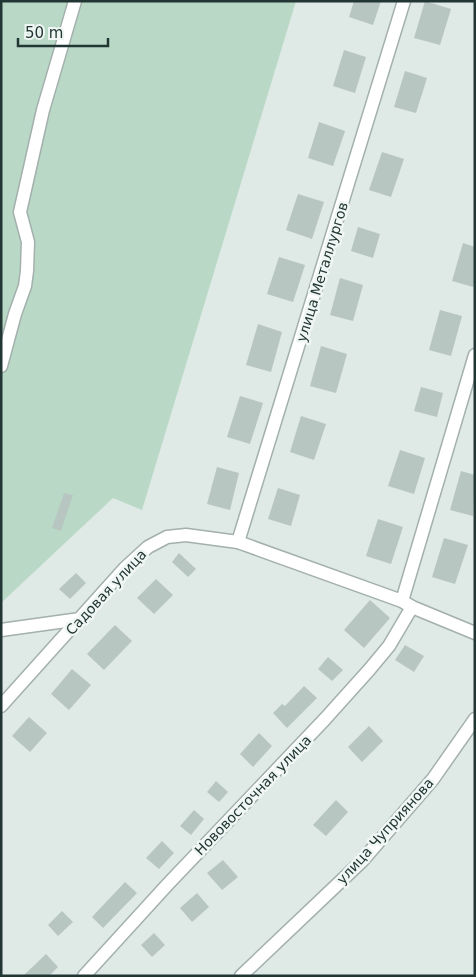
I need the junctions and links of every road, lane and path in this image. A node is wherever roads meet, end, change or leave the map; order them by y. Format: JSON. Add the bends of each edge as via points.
{"nodes":[{"id":1,"x":75,"y":1,"type":"edge"},
{"id":2,"x":404,"y":1,"type":"edge"},
{"id":3,"x":475,"y":355,"type":"edge"},
{"id":4,"x":1,"y":366,"type":"edge"},
{"id":5,"x":238,"y":542,"type":"junction"},
{"id":6,"x":407,"y":604,"type":"junction"},
{"id":7,"x":80,"y":619,"type":"junction"},
{"id":8,"x":1,"y":630,"type":"edge"},
{"id":9,"x":475,"y":633,"type":"edge"},
{"id":10,"x":1,"y":706,"type":"edge"},
{"id":11,"x":475,"y":719,"type":"edge"},
{"id":12,"x":84,"y":976,"type":"edge"},
{"id":13,"x":241,"y":976,"type":"edge"}],
"edges":[{"from":1,"to":4,"type":"street","via":[[43,110],[20,212],[28,242],[27,271]]},
{"from":2,"to":5,"type":"street","name":"улица Металлургов"},
{"from":3,"to":6,"type":"street","name":"Нововосточная улица"},
{"from":5,"to":6,"type":"street","name":"Садовая улица"},
{"from":5,"to":7,"type":"street","name":"Садовая улица","via":[[186,535],[167,536],[148,547],[125,568]]},
{"from":6,"to":9,"type":"street","name":"Садовая улица"},
{"from":6,"to":12,"type":"street","name":"Нововосточная улица","via":[[389,646],[350,691]]},
{"from":7,"to":8,"type":"street"},
{"from":7,"to":10,"type":"street","name":"Садовая улица"},
{"from":11,"to":13,"type":"street","name":"улица Чуприянова","via":[[433,779],[362,861]]}]}
